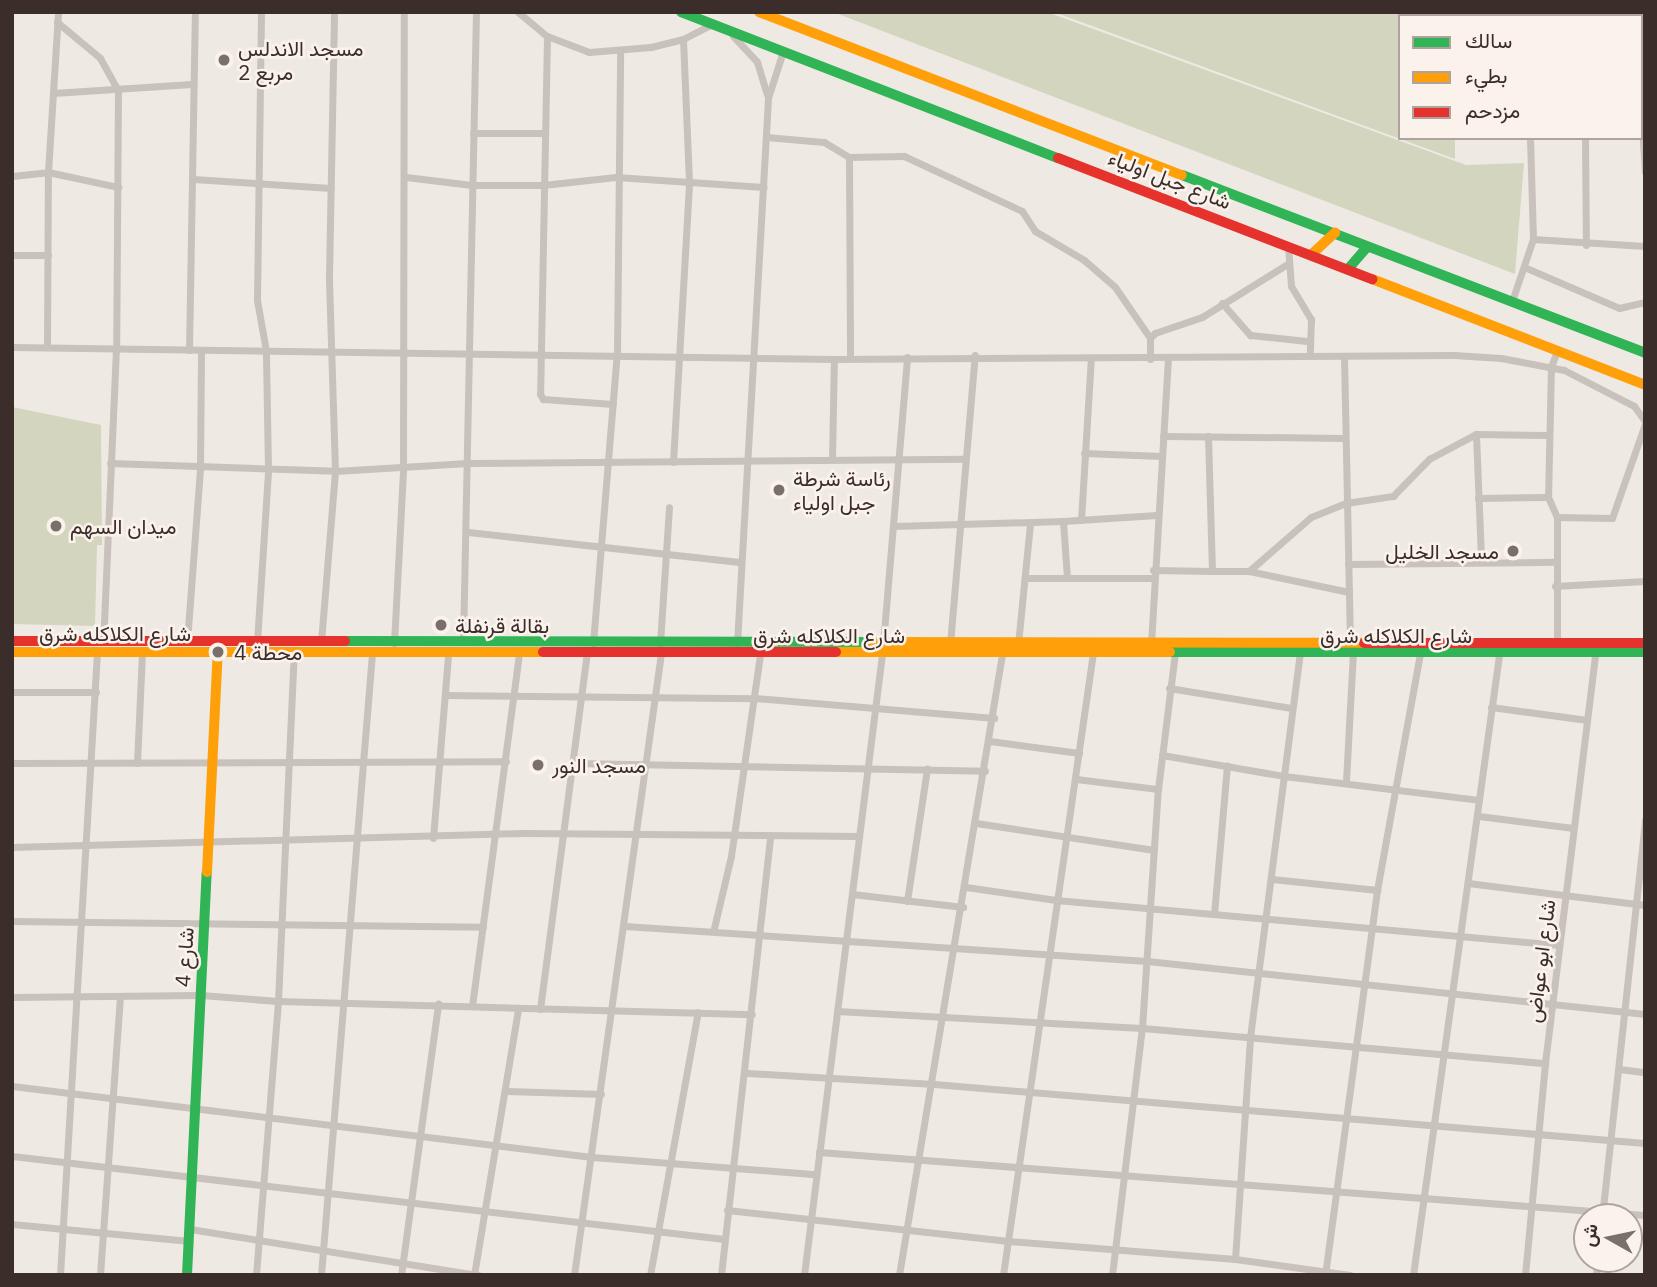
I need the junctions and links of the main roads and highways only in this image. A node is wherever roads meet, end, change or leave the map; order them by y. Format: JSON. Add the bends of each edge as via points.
{"nodes":[{"id":1,"x":681,"y":12,"type":"edge"},
{"id":2,"x":759,"y":12,"type":"edge"},
{"id":3,"x":1335,"y":233,"type":"junction"},
{"id":4,"x":1367,"y":247,"type":"junction"},
{"id":5,"x":1311,"y":255,"type":"junction"},
{"id":6,"x":1348,"y":269,"type":"junction"},
{"id":7,"x":1645,"y":353,"type":"edge"},
{"id":8,"x":1645,"y":385,"type":"edge"},
{"id":9,"x":12,"y":641,"type":"edge"},
{"id":10,"x":1645,"y":643,"type":"edge"},
{"id":11,"x":218,"y":647,"type":"junction"},
{"id":12,"x":660,"y":648,"type":"junction"},
{"id":13,"x":883,"y":649,"type":"junction"},
{"id":14,"x":1352,"y":649,"type":"junction"},
{"id":15,"x":1500,"y":649,"type":"junction"},
{"id":16,"x":12,"y":652,"type":"edge"},
{"id":17,"x":1645,"y":652,"type":"edge"},
{"id":18,"x":187,"y":1275,"type":"edge"}],
"edges":[{"from":1,"to":5,"type":"main road","name":"شارع جبل اولياء"},
{"from":2,"to":3,"type":"main road","name":"شارع جبل اولياء"},
{"from":3,"to":4,"type":"main road","name":"شارع جبل اولياء"},
{"from":3,"to":5,"type":"main road"},
{"from":4,"to":6,"type":"main road"},
{"from":4,"to":7,"type":"main road","name":"شارع جبل اولياء"},
{"from":5,"to":6,"type":"main road","name":"شارع جبل اولياء"},
{"from":6,"to":8,"type":"main road","name":"شارع جبل اولياء"},
{"from":9,"to":11,"type":"main road","name":"شارع الكلاكله شرق","via":[[187,642]]},
{"from":10,"to":15,"type":"main road","name":"شارع الكلاكله شرق","via":[[1557,643]]},
{"from":11,"to":12,"type":"main road","name":"شارع الكلاكله شرق","via":[[448,654]]},
{"from":11,"to":12,"type":"main road","name":"شارع الكلاكله شرق","via":[[257,642],[463,642]]},
{"from":11,"to":16,"type":"main road","name":"شارع الكلاكله شرق"},
{"from":11,"to":18,"type":"main road","name":"شارع 4"},
{"from":12,"to":13,"type":"main road","name":"شارع الكلاكله شرق","via":[[760,654]]},
{"from":12,"to":13,"type":"main road","name":"شارع الكلاكله شرق","via":[[737,643]]},
{"from":13,"to":14,"type":"main road","name":"شارع الكلاكله شرق","via":[[1018,644]]},
{"from":13,"to":14,"type":"main road","name":"شارع الكلاكله شرق","via":[[1002,654]]},
{"from":14,"to":15,"type":"main road","name":"شارع الكلاكله شرق"},
{"from":14,"to":15,"type":"main road","name":"شارع الكلاكله شرق","via":[[1420,654]]},
{"from":15,"to":17,"type":"main road","name":"شارع الكلاكله شرق"}]}
